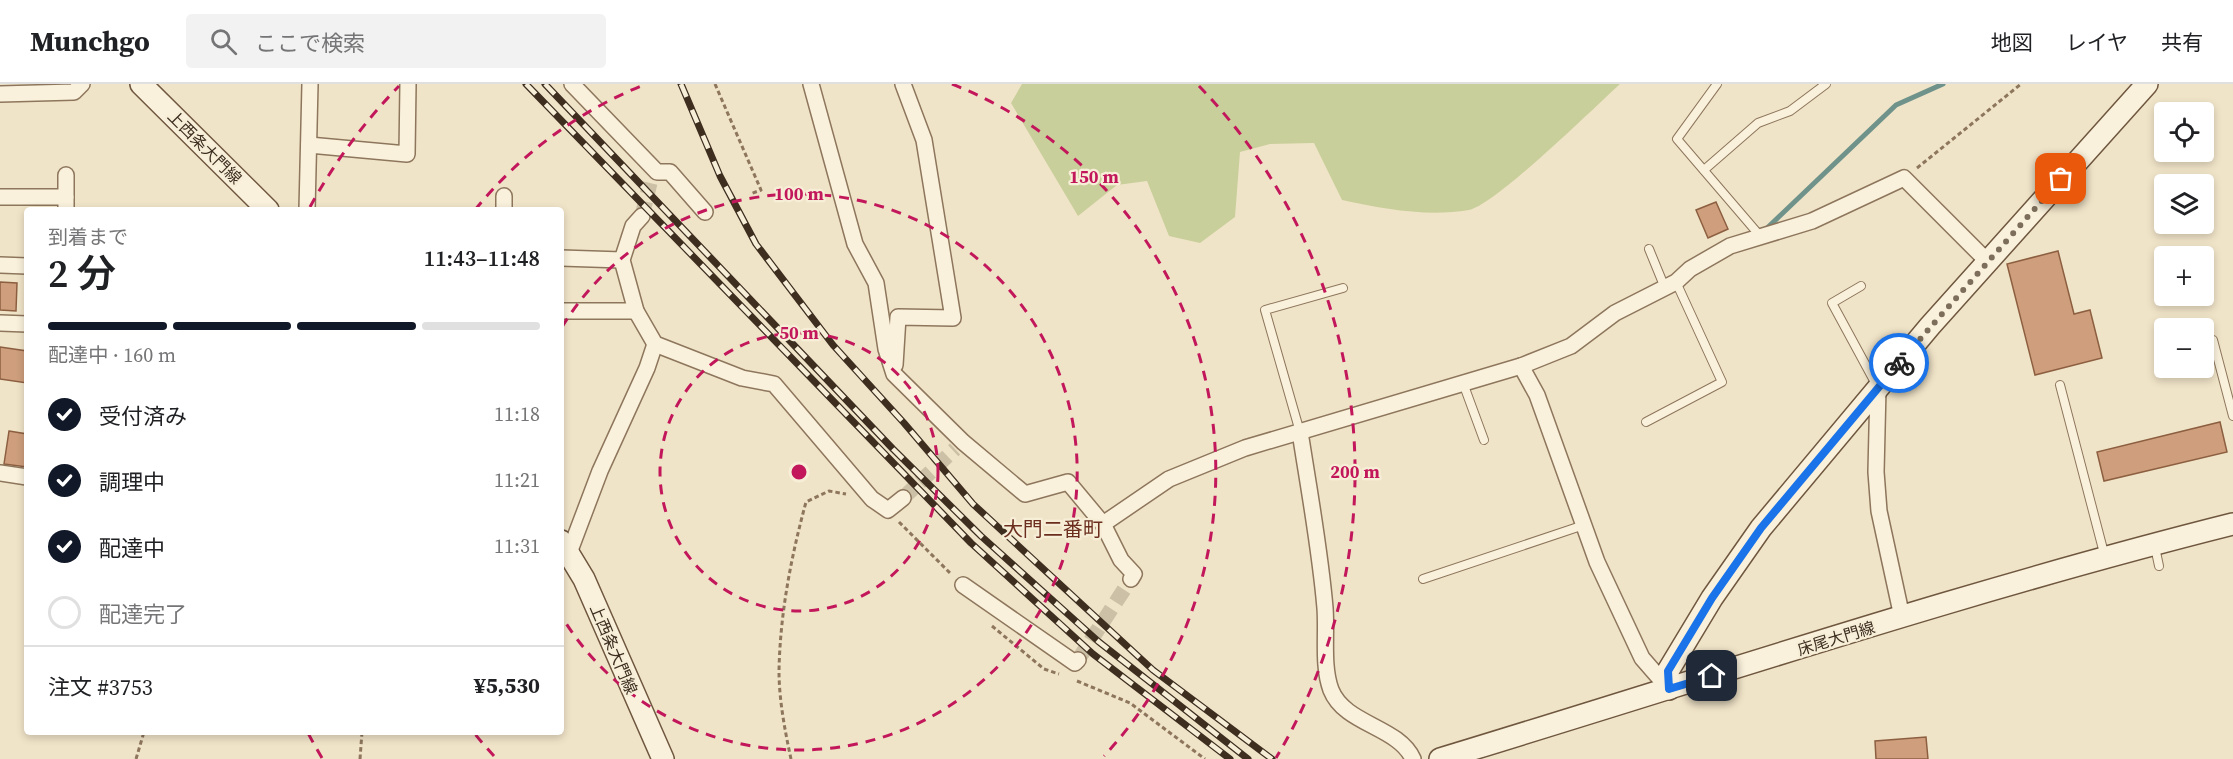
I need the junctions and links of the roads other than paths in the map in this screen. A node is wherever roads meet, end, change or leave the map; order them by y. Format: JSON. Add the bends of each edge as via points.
{"nodes":[{"id":1,"x":82,"y":84,"type":"edge"},
{"id":2,"x":141,"y":84,"type":"edge"},
{"id":3,"x":310,"y":84,"type":"edge"},
{"id":4,"x":408,"y":84,"type":"edge"},
{"id":5,"x":572,"y":84,"type":"edge"},
{"id":6,"x":811,"y":84,"type":"edge"},
{"id":7,"x":903,"y":84,"type":"edge"},
{"id":8,"x":1717,"y":84,"type":"edge"},
{"id":9,"x":1826,"y":84,"type":"edge"},
{"id":10,"x":2147,"y":84,"type":"edge"},
{"id":11,"x":0,"y":94,"type":"edge"},
{"id":12,"x":309,"y":145,"type":"junction"},
{"id":13,"x":1704,"y":170,"type":"junction"},
{"id":14,"x":66,"y":175,"type":"dead end"},
{"id":15,"x":0,"y":197,"type":"edge"},
{"id":16,"x":66,"y":203,"type":"edge"},
{"id":17,"x":265,"y":207,"type":"edge"},
{"id":18,"x":307,"y":207,"type":"edge"},
{"id":19,"x":705,"y":212,"type":"dead end"},
{"id":20,"x":642,"y":216,"type":"tunnel mouth"},
{"id":21,"x":1762,"y":238,"type":"junction"},
{"id":22,"x":1649,"y":249,"type":"dead end"},
{"id":23,"x":564,"y":258,"type":"edge"},
{"id":24,"x":622,"y":260,"type":"junction"},
{"id":25,"x":1989,"y":262,"type":"junction"},
{"id":26,"x":0,"y":265,"type":"edge"},
{"id":27,"x":24,"y":266,"type":"edge"},
{"id":28,"x":1671,"y":285,"type":"junction"},
{"id":29,"x":1861,"y":286,"type":"dead end"},
{"id":30,"x":1343,"y":288,"type":"dead end"},
{"id":31,"x":564,"y":311,"type":"edge"},
{"id":32,"x":636,"y":311,"type":"junction"},
{"id":33,"x":0,"y":323,"type":"edge"},
{"id":34,"x":24,"y":324,"type":"edge"},
{"id":35,"x":655,"y":344,"type":"junction"},
{"id":36,"x":2214,"y":344,"type":"edge"},
{"id":37,"x":1521,"y":366,"type":"junction"},
{"id":38,"x":894,"y":374,"type":"junction"},
{"id":39,"x":1463,"y":383,"type":"junction"},
{"id":40,"x":2061,"y":385,"type":"dead end"},
{"id":41,"x":1878,"y":388,"type":"junction"},
{"id":42,"x":2233,"y":416,"type":"edge"},
{"id":43,"x":1646,"y":422,"type":"dead end"},
{"id":44,"x":1300,"y":432,"type":"junction"},
{"id":45,"x":1484,"y":440,"type":"dead end"},
{"id":46,"x":0,"y":473,"type":"edge"},
{"id":47,"x":24,"y":477,"type":"edge"},
{"id":48,"x":903,"y":498,"type":"tunnel mouth"},
{"id":49,"x":1103,"y":524,"type":"junction"},
{"id":50,"x":2233,"y":524,"type":"edge"},
{"id":51,"x":1584,"y":525,"type":"junction"},
{"id":52,"x":2154,"y":544,"type":"junction"},
{"id":53,"x":565,"y":547,"type":"edge"},
{"id":54,"x":2106,"y":558,"type":"junction"},
{"id":55,"x":2159,"y":566,"type":"dead end"},
{"id":56,"x":1131,"y":579,"type":"dead end"},
{"id":57,"x":1423,"y":579,"type":"dead end"},
{"id":58,"x":963,"y":585,"type":"road end"},
{"id":59,"x":1902,"y":617,"type":"junction"},
{"id":60,"x":1078,"y":660,"type":"dead end"},
{"id":61,"x":1669,"y":689,"type":"junction"},
{"id":62,"x":663,"y":759,"type":"edge"},
{"id":63,"x":1413,"y":759,"type":"edge"},
{"id":64,"x":1440,"y":759,"type":"edge"}],
"edges":[{"from":1,"to":11,"type":"street","via":[[74,92]]},
{"from":2,"to":17,"type":"main road","name":"上西条大門線"},
{"from":3,"to":12,"type":"street"},
{"from":4,"to":12,"type":"street","via":[[407,154]]},
{"from":5,"to":19,"type":"street","via":[[654,177],[670,172]]},
{"from":6,"to":38,"type":"street","via":[[855,244],[876,283]]},
{"from":7,"to":38,"type":"street","via":[[924,140],[953,318],[898,317]]},
{"from":8,"to":13,"type":"lane","via":[[1677,139]]},
{"from":9,"to":13,"type":"lane","via":[[1790,111],[1758,123]]},
{"from":10,"to":25,"type":"main road"},
{"from":12,"to":18,"type":"street"},
{"from":13,"to":21,"type":"lane"},
{"from":14,"to":16,"type":"street"},
{"from":15,"to":16,"type":"street"},
{"from":20,"to":24,"type":"street","via":[[633,226]]},
{"from":21,"to":25,"type":"street","via":[[1812,221],[1904,178]]},
{"from":21,"to":28,"type":"street","via":[[1730,246]]},
{"from":22,"to":28,"type":"lane"},
{"from":23,"to":24,"type":"street"},
{"from":24,"to":32,"type":"street"},
{"from":25,"to":41,"type":"main road"},
{"from":26,"to":27,"type":"street"},
{"from":28,"to":37,"type":"street","via":[[1615,313],[1571,346]]},
{"from":28,"to":43,"type":"lane","via":[[1722,382]]},
{"from":29,"to":41,"type":"lane","via":[[1833,303]]},
{"from":30,"to":44,"type":"lane","via":[[1265,310]]},
{"from":31,"to":32,"type":"street"},
{"from":32,"to":35,"type":"street"},
{"from":33,"to":34,"type":"street"},
{"from":35,"to":48,"type":"street","via":[[742,378],[774,384],[872,499],[888,510]]},
{"from":35,"to":53,"type":"street"},
{"from":36,"to":42,"type":"lane"},
{"from":37,"to":39,"type":"street"},
{"from":37,"to":51,"type":"street","via":[[1537,395]]},
{"from":38,"to":49,"type":"street","via":[[959,445],[1025,494],[1068,482]]},
{"from":39,"to":44,"type":"street"},
{"from":39,"to":45,"type":"lane"},
{"from":40,"to":54,"type":"lane"},
{"from":41,"to":59,"type":"street","via":[[1879,511]]},
{"from":41,"to":61,"type":"main road","via":[[1761,528],[1712,598],[1668,671]]},
{"from":44,"to":49,"type":"street","via":[[1245,448],[1168,479]]},
{"from":44,"to":63,"type":"street","via":[[1316,530],[1332,691],[1343,706],[1407,747]]},
{"from":46,"to":47,"type":"street"},
{"from":49,"to":56,"type":"street","via":[[1121,560],[1134,574]]},
{"from":50,"to":52,"type":"main road","name":"床尾大門線"},
{"from":51,"to":57,"type":"lane"},
{"from":51,"to":61,"type":"street","via":[[1642,658]]},
{"from":52,"to":54,"type":"main road","name":"床尾大門線"},
{"from":52,"to":55,"type":"lane"},
{"from":53,"to":62,"type":"main road","name":"上西条大門線","via":[[584,579]]},
{"from":54,"to":59,"type":"main road","name":"床尾大門線"},
{"from":58,"to":60,"type":"street","via":[[1075,663]]},
{"from":59,"to":61,"type":"main road","name":"床尾大門線"},
{"from":61,"to":64,"type":"main road","name":"床尾大門線"}]}
